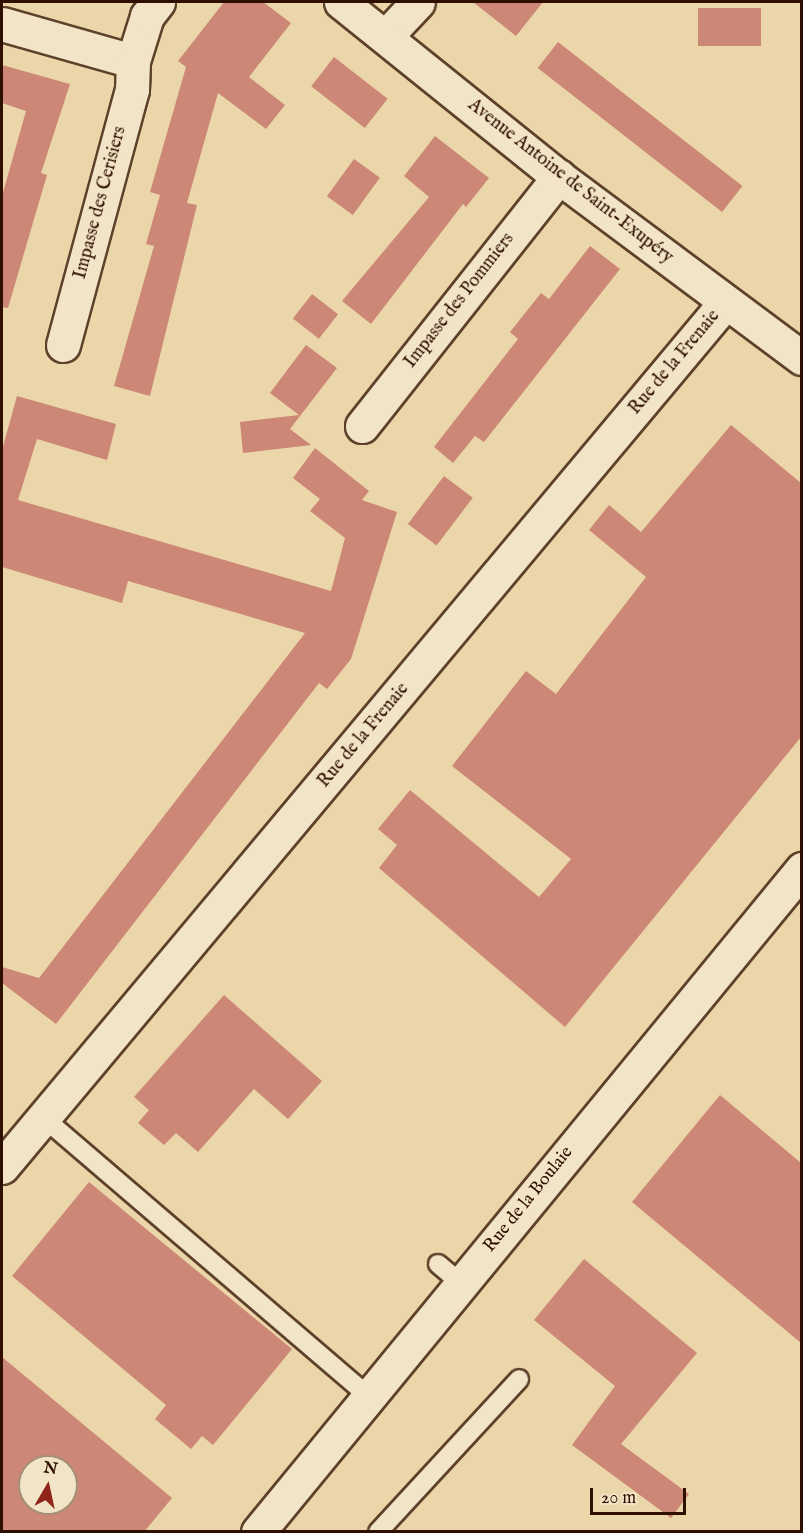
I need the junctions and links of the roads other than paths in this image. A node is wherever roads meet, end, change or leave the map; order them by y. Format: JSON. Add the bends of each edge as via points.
{"nodes":[{"id":1,"x":158,"y":2,"type":"edge"},
{"id":2,"x":341,"y":2,"type":"edge"},
{"id":3,"x":418,"y":2,"type":"edge"},
{"id":4,"x":2,"y":24,"type":"edge"},
{"id":5,"x":387,"y":35,"type":"junction"},
{"id":6,"x":133,"y":61,"type":"junction"},
{"id":7,"x":559,"y":177,"type":"junction"},
{"id":8,"x":725,"y":303,"type":"junction"},
{"id":9,"x":63,"y":345,"type":"dead end"},
{"id":10,"x":801,"y":358,"type":"edge"},
{"id":11,"x":362,"y":426,"type":"dead end"},
{"id":12,"x":801,"y":869,"type":"edge"},
{"id":13,"x":45,"y":1119,"type":"junction"},
{"id":14,"x":2,"y":1167,"type":"edge"},
{"id":15,"x":519,"y":1378,"type":"dead end"},
{"id":16,"x":371,"y":1398,"type":"junction"},
{"id":17,"x":258,"y":1532,"type":"edge"},
{"id":18,"x":378,"y":1532,"type":"edge"}],
"edges":[{"from":1,"to":6,"type":"street","name":"Impasse des Cerisiers","via":[[147,16]]},
{"from":2,"to":5,"type":"street","name":"Avenue Antoine de Saint-Exupéry"},
{"from":3,"to":5,"type":"street"},
{"from":4,"to":6,"type":"street"},
{"from":5,"to":7,"type":"street","name":"Avenue Antoine de Saint-Exupéry"},
{"from":6,"to":9,"type":"street","name":"Impasse des Cerisiers","via":[[132,90]]},
{"from":7,"to":8,"type":"street","name":"Avenue Antoine de Saint-Exupéry"},
{"from":7,"to":11,"type":"street","name":"Impasse des Pommiers"},
{"from":8,"to":10,"type":"street","name":"Avenue Antoine de Saint-Exupéry"},
{"from":8,"to":13,"type":"street","name":"Rue de la Frenaie"},
{"from":12,"to":16,"type":"street","name":"Rue de la Boulaie","via":[[449,1274]]},
{"from":13,"to":14,"type":"street","name":"Rue de la Frenaie"},
{"from":13,"to":16,"type":"lane"},
{"from":15,"to":18,"type":"lane"},
{"from":16,"to":17,"type":"street","name":"Rue de la Boulaie"}]}
